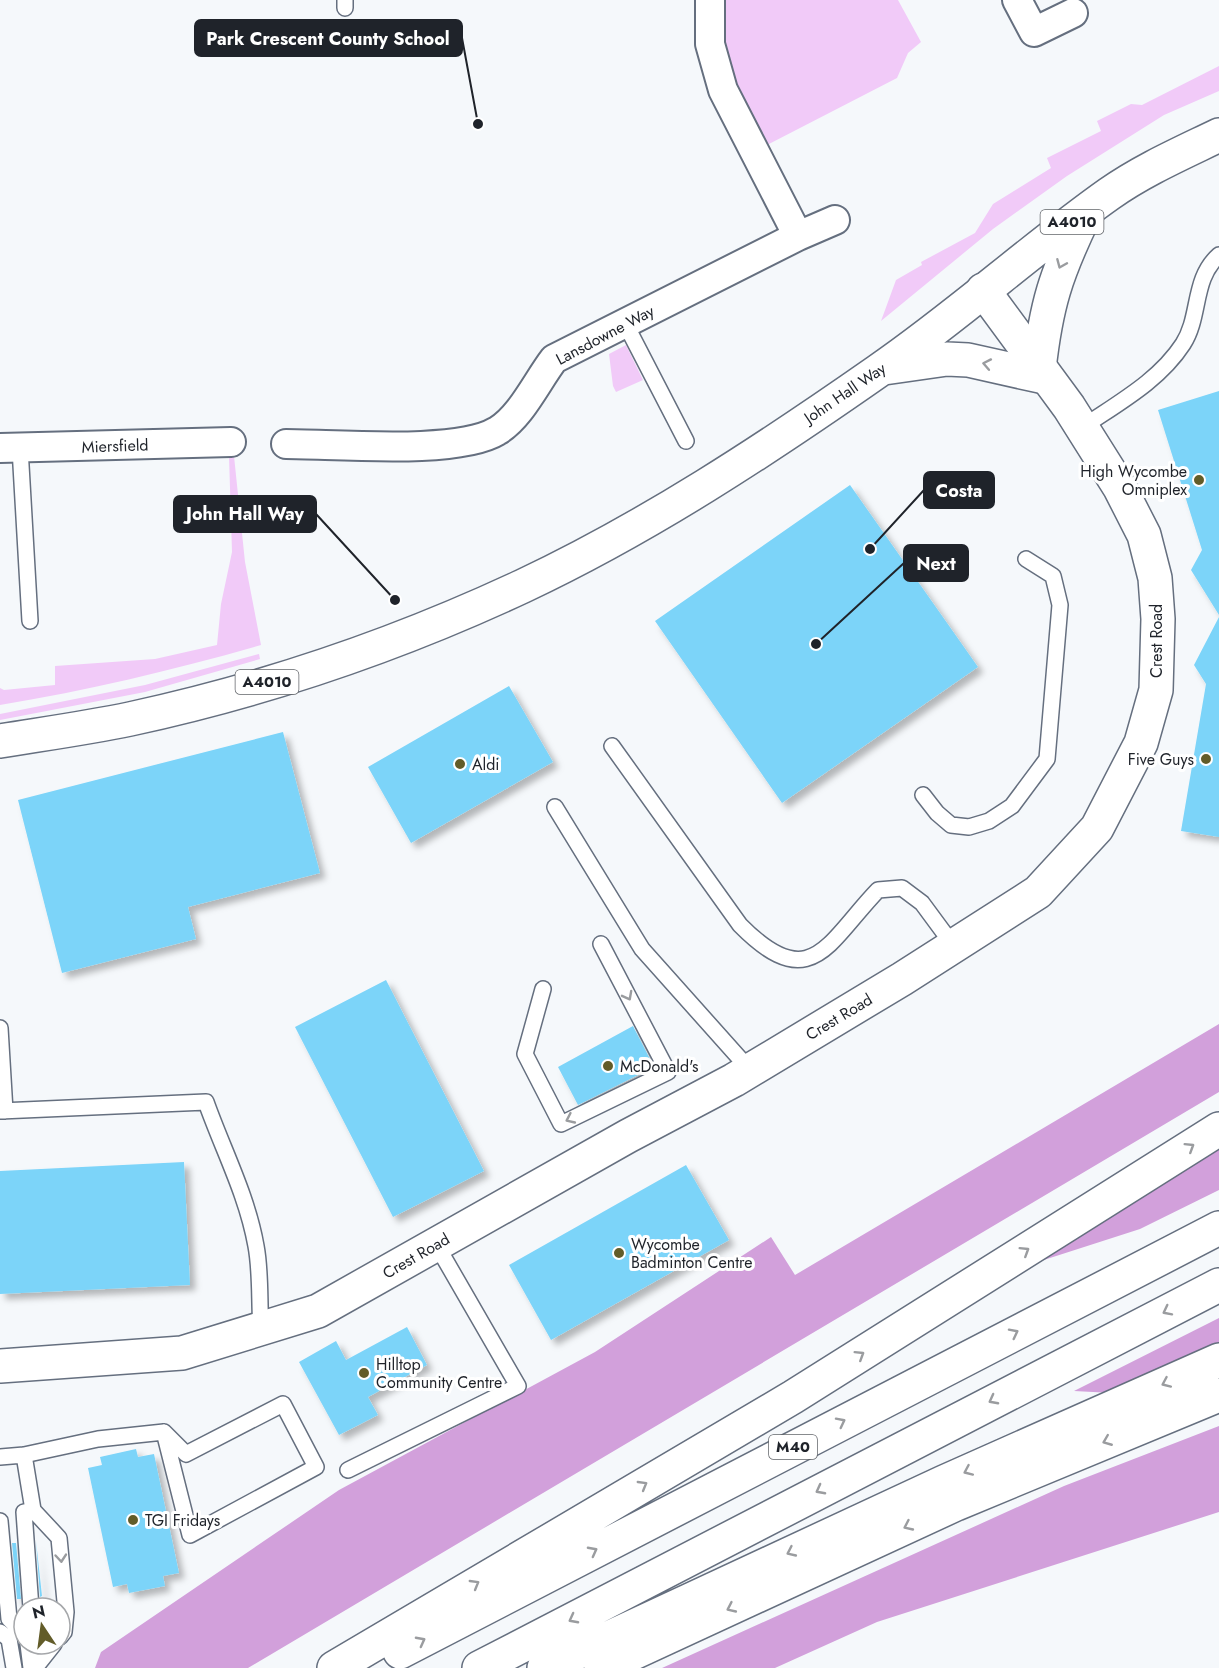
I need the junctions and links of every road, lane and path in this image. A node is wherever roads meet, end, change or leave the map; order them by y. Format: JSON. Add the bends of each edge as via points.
{"nodes":[{"id":1,"x":710,"y":0,"type":"edge"},
{"id":2,"x":1017,"y":0,"type":"edge"},
{"id":3,"x":1073,"y":13,"type":"dead end"},
{"id":4,"x":1219,"y":135,"type":"edge"},
{"id":5,"x":1086,"y":211,"type":"junction"},
{"id":6,"x":835,"y":220,"type":"dead end"},
{"id":7,"x":798,"y":236,"type":"junction"},
{"id":8,"x":1219,"y":255,"type":"edge"},
{"id":9,"x":982,"y":290,"type":"junction"},
{"id":10,"x":625,"y":323,"type":"junction"},
{"id":11,"x":883,"y":368,"type":"junction"},
{"id":12,"x":1042,"y":373,"type":"junction"},
{"id":13,"x":1083,"y":427,"type":"junction"},
{"id":14,"x":686,"y":441,"type":"dead end"},
{"id":15,"x":231,"y":442,"type":"dead end"},
{"id":16,"x":286,"y":444,"type":"dead end"},
{"id":17,"x":10,"y":448,"type":"edge"},
{"id":18,"x":1026,"y":559,"type":"dead end"},
{"id":19,"x":30,"y":621,"type":"dead end"},
{"id":20,"x":0,"y":741,"type":"edge"},
{"id":21,"x":612,"y":746,"type":"dead end"},
{"id":22,"x":923,"y":795,"type":"dead end"},
{"id":23,"x":555,"y":807,"type":"dead end"},
{"id":24,"x":601,"y":944,"type":"dead end"},
{"id":25,"x":953,"y":945,"type":"junction"},
{"id":26,"x":543,"y":989,"type":"dead end"},
{"id":27,"x":0,"y":1028,"type":"edge"},
{"id":28,"x":750,"y":1070,"type":"junction"},
{"id":29,"x":2,"y":1111,"type":"edge"},
{"id":30,"x":1219,"y":1128,"type":"edge"},
{"id":31,"x":1219,"y":1228,"type":"edge"},
{"id":32,"x":436,"y":1244,"type":"junction"},
{"id":33,"x":1219,"y":1284,"type":"edge"},
{"id":34,"x":261,"y":1329,"type":"junction"},
{"id":35,"x":1219,"y":1360,"type":"edge"},
{"id":36,"x":0,"y":1366,"type":"edge"},
{"id":37,"x":1219,"y":1395,"type":"edge"},
{"id":38,"x":164,"y":1432,"type":"junction"},
{"id":39,"x":24,"y":1455,"type":"junction"},
{"id":40,"x":0,"y":1457,"type":"edge"},
{"id":41,"x":348,"y":1470,"type":"dead end"},
{"id":42,"x":28,"y":1511,"type":"junction"},
{"id":43,"x":0,"y":1516,"type":"edge"},
{"id":44,"x":0,"y":1521,"type":"edge"},
{"id":45,"x":31,"y":1596,"type":"edge"},
{"id":46,"x":64,"y":1596,"type":"edge"},
{"id":47,"x":12,"y":1622,"type":"edge"},
{"id":48,"x":0,"y":1632,"type":"edge"},
{"id":49,"x":44,"y":1656,"type":"edge"},
{"id":50,"x":14,"y":1668,"type":"edge"},
{"id":51,"x":33,"y":1668,"type":"edge"},
{"id":52,"x":334,"y":1668,"type":"edge"},
{"id":53,"x":369,"y":1668,"type":"edge"},
{"id":54,"x":479,"y":1668,"type":"edge"},
{"id":55,"x":544,"y":1668,"type":"edge"},
{"id":56,"x":601,"y":1668,"type":"edge"}],
"edges":[{"from":1,"to":7,"type":"street","via":[[710,44],[723,90]]},
{"from":2,"to":3,"type":"street","via":[[1034,32]]},
{"from":4,"to":5,"type":"main road","name":"John Hall Way","number":"A4010","via":[[1165,161]]},
{"from":5,"to":9,"type":"main road","name":"John Hall Way","number":"A4010"},
{"from":5,"to":12,"type":"main road","one_way":true,"via":[[1051,293]]},
{"from":6,"to":7,"type":"street","name":"Lansdowne Way"},
{"from":7,"to":10,"type":"street","name":"Lansdowne Way"},
{"from":8,"to":13,"type":"lane","via":[[1202,276],[1184,344],[1148,384]]},
{"from":9,"to":11,"type":"main road","name":"John Hall Way","number":"A4010"},
{"from":9,"to":12,"type":"main road","name":"Crest Road"},
{"from":10,"to":14,"type":"lane"},
{"from":10,"to":16,"type":"street","name":"Lansdowne Way","via":[[554,359],[518,413],[497,431],[467,442],[411,446]]},
{"from":12,"to":11,"type":"main road","one_way":true,"via":[[947,359]]},
{"from":11,"to":20,"type":"main road","name":"John Hall Way","number":"A4010","via":[[656,516],[524,586],[414,632],[266,683],[129,719]]},
{"from":12,"to":13,"type":"main road","name":"Crest Road"},
{"from":13,"to":25,"type":"main road","name":"Crest Road","via":[[1143,535],[1155,578],[1156,690],[1141,743],[1097,828],[1038,892]]},
{"from":15,"to":17,"type":"street","name":"Miersfield"},
{"from":17,"to":19,"type":"lane"},
{"from":18,"to":22,"type":"lane","via":[[1053,576],[1060,605],[1047,759],[1012,806],[989,821],[969,827],[951,825]]},
{"from":21,"to":25,"type":"lane","via":[[740,925],[757,942],[785,959],[805,960],[831,945],[878,890],[902,888],[922,903]]},
{"from":23,"to":28,"type":"lane","via":[[642,949]]},
{"from":24,"to":26,"type":"lane","one_way":true,"via":[[668,1072],[561,1124],[525,1054]]},
{"from":25,"to":28,"type":"main road","name":"Crest Road"},
{"from":27,"to":29,"type":"lane"},
{"from":28,"to":32,"type":"main road","name":"Crest Road"},
{"from":29,"to":34,"type":"lane","via":[[206,1102],[242,1191],[257,1248]]},
{"from":52,"to":30,"type":"main road","number":"M40","one_way":true,"via":[[793,1397]]},
{"from":53,"to":31,"type":"main road","number":"M40","one_way":true},
{"from":32,"to":34,"type":"main road","name":"Crest Road","via":[[318,1311]]},
{"from":32,"to":41,"type":"lane","via":[[518,1386]]},
{"from":33,"to":54,"type":"main road","one_way":true},
{"from":34,"to":36,"type":"main road","name":"Crest Road","via":[[182,1353]]},
{"from":35,"to":55,"type":"main road","one_way":true,"via":[[944,1482]]},
{"from":37,"to":56,"type":"main road","one_way":true,"via":[[956,1504]]},
{"from":38,"to":38,"type":"lane","via":[[186,1454],[284,1404],[316,1467],[190,1535]]},
{"from":38,"to":39,"type":"lane","via":[[98,1439]]},
{"from":39,"to":40,"type":"lane"},
{"from":39,"to":42,"type":"lane"},
{"from":42,"to":43,"type":"lane"},
{"from":42,"to":45,"type":"lane"},
{"from":42,"to":46,"type":"lane","one_way":true,"via":[[59,1538]]},
{"from":44,"to":47,"type":"lane"},
{"from":48,"to":50,"type":"lane","via":[[9,1639]]},
{"from":49,"to":51,"type":"lane"}]}
